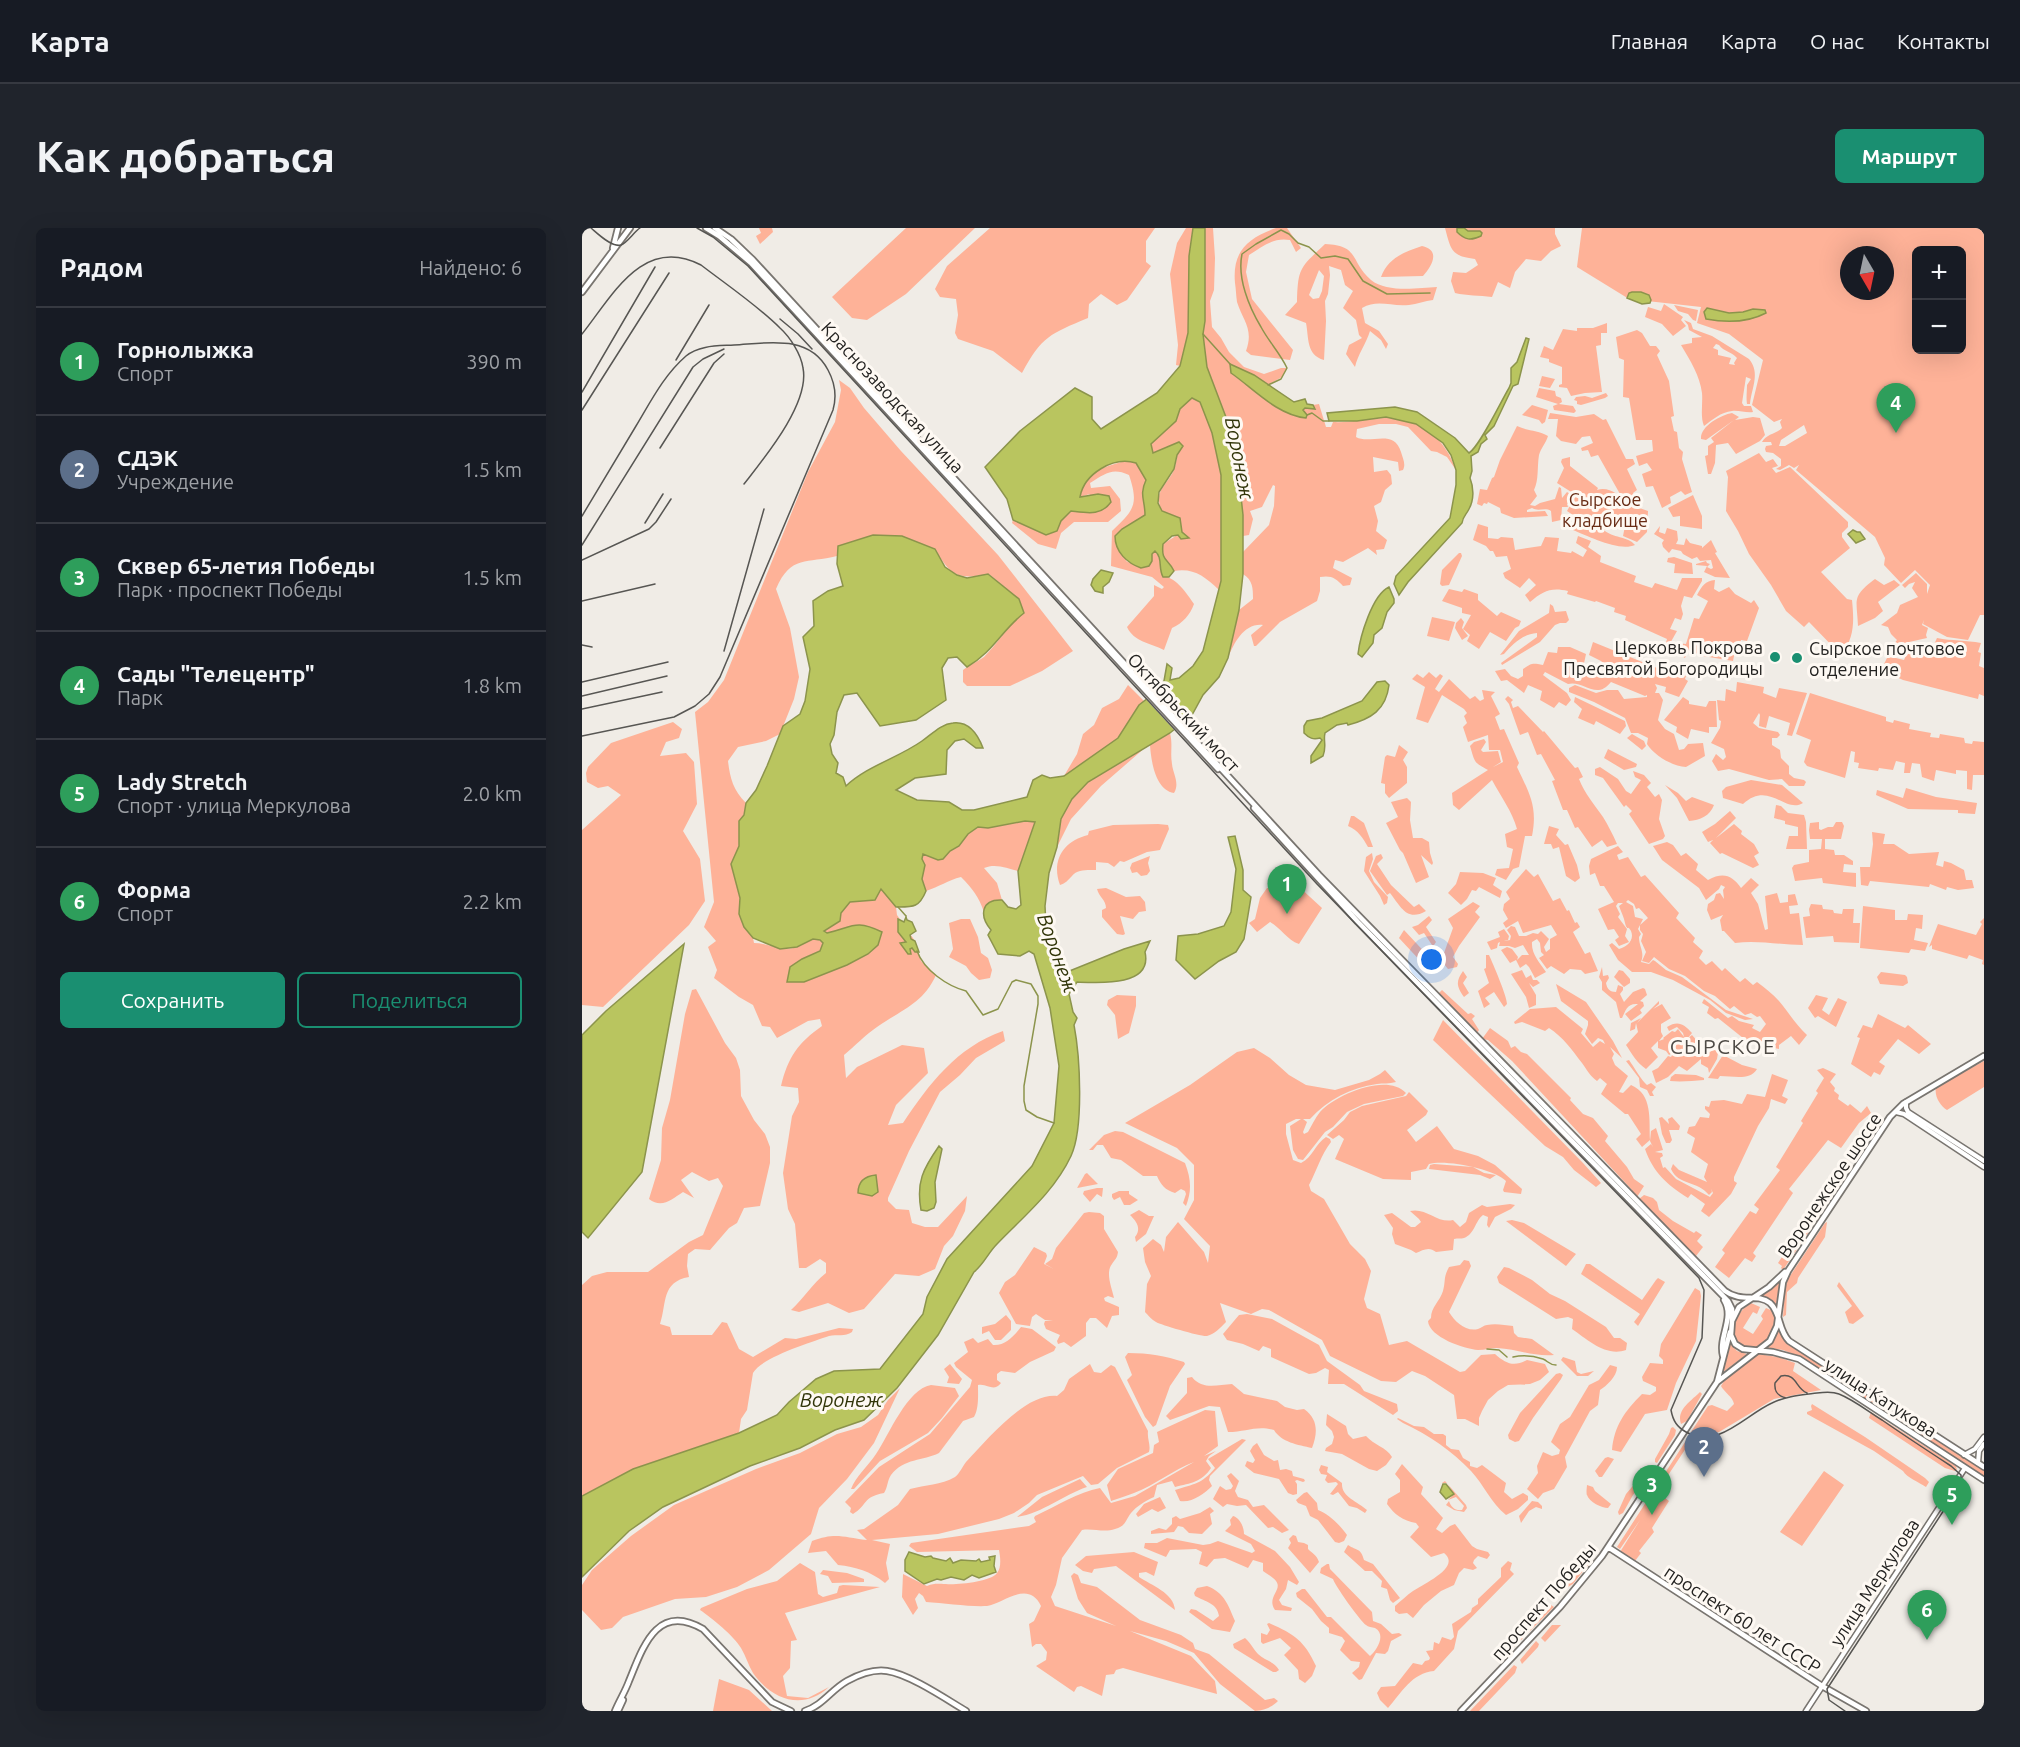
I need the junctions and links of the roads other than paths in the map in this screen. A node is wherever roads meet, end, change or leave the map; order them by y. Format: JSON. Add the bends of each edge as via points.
{"nodes":[{"id":1,"x":616,"y":228,"type":"edge"},
{"id":2,"x":630,"y":228,"type":"edge"},
{"id":3,"x":706,"y":228,"type":"edge"},
{"id":4,"x":715,"y":228,"type":"edge"},
{"id":5,"x":608,"y":259,"type":"junction"},
{"id":6,"x":582,"y":292,"type":"edge"},
{"id":7,"x":805,"y":319,"type":"junction"},
{"id":8,"x":1054,"y":589,"type":"joint"},
{"id":9,"x":1296,"y":852,"type":"junction"},
{"id":10,"x":1984,"y":1056,"type":"edge"},
{"id":11,"x":1906,"y":1102,"type":"junction"},
{"id":12,"x":1895,"y":1112,"type":"junction"},
{"id":13,"x":1984,"y":1161,"type":"edge"},
{"id":14,"x":1984,"y":1167,"type":"edge"},
{"id":15,"x":1788,"y":1270,"type":"junction"},
{"id":16,"x":1713,"y":1286,"type":"junction"},
{"id":17,"x":1753,"y":1298,"type":"junction"},
{"id":18,"x":1778,"y":1318,"type":"junction"},
{"id":19,"x":1732,"y":1322,"type":"junction"},
{"id":20,"x":1730,"y":1329,"type":"junction"},
{"id":21,"x":1758,"y":1349,"type":"junction"},
{"id":22,"x":1723,"y":1356,"type":"junction"},
{"id":23,"x":1717,"y":1382,"type":"junction"},
{"id":24,"x":1886,"y":1405,"type":"junction"},
{"id":25,"x":1879,"y":1412,"type":"junction"},
{"id":26,"x":1984,"y":1437,"type":"edge"},
{"id":27,"x":1984,"y":1444,"type":"edge"},
{"id":28,"x":1964,"y":1455,"type":"junction"},
{"id":29,"x":1978,"y":1464,"type":"junction"},
{"id":30,"x":1984,"y":1467,"type":"edge"},
{"id":31,"x":1965,"y":1468,"type":"junction"},
{"id":32,"x":1984,"y":1480,"type":"edge"},
{"id":33,"x":1608,"y":1547,"type":"junction"},
{"id":34,"x":1822,"y":1686,"type":"junction"},
{"id":35,"x":616,"y":1711,"type":"edge"},
{"id":36,"x":791,"y":1711,"type":"edge"},
{"id":37,"x":805,"y":1711,"type":"edge"},
{"id":38,"x":966,"y":1711,"type":"edge"},
{"id":39,"x":1461,"y":1711,"type":"edge"},
{"id":40,"x":1806,"y":1711,"type":"edge"},
{"id":41,"x":1866,"y":1711,"type":"edge"}],
"edges":[{"from":1,"to":5,"type":"main road"},
{"from":2,"to":5,"type":"main road"},
{"from":3,"to":7,"type":"main road","name":"Краснозаводская улица","via":[[751,263]]},
{"from":4,"to":7,"type":"main road","name":"Краснозаводская улица","via":[[753,260]]},
{"from":5,"to":6,"type":"main road"},
{"from":7,"to":8,"type":"main road","name":"Краснозаводская улица"},
{"from":8,"to":9,"type":"main road","name":"Октябрьский мост"},
{"from":9,"to":16,"type":"main road"},
{"from":9,"to":17,"type":"main road","via":[[1725,1291],[1738,1298]]},
{"from":10,"to":11,"type":"main road","name":"Воронежское шоссе"},
{"from":11,"to":12,"type":"main road","name":"Воронежское шоссе"},
{"from":11,"to":13,"type":"street","via":[[1908,1112]]},
{"from":12,"to":14,"type":"street"},
{"from":12,"to":15,"type":"main road","name":"Воронежское шоссе"},
{"from":15,"to":17,"type":"main road"},
{"from":15,"to":18,"type":"main road"},
{"from":16,"to":19,"type":"main road","via":[[1731,1306]]},
{"from":16,"to":22,"type":"main road","via":[[1728,1312]]},
{"from":17,"to":18,"type":"main road","via":[[1769,1302]]},
{"from":17,"to":19,"type":"main road","via":[[1739,1307]]},
{"from":18,"to":21,"type":"main road","via":[[1773,1336]]},
{"from":18,"to":24,"type":"main road","name":"улица Катукова","via":[[1790,1341]]},
{"from":19,"to":20,"type":"main road"},
{"from":20,"to":21,"type":"main road","via":[[1732,1340],[1739,1347]]},
{"from":20,"to":22,"type":"main road"},
{"from":21,"to":23,"type":"main road"},
{"from":21,"to":25,"type":"main road","name":"улица Катукова","via":[[1799,1359]]},
{"from":22,"to":23,"type":"main road"},
{"from":23,"to":33,"type":"main road","name":"проспект Победы"},
{"from":24,"to":25,"type":"main road","via":[[1880,1406]]},
{"from":24,"to":28,"type":"main road","name":"улица Катукова"},
{"from":25,"to":31,"type":"main road","name":"улица Катукова"},
{"from":26,"to":28,"type":"street"},
{"from":27,"to":29,"type":"street"},
{"from":28,"to":29,"type":"main road","name":"улица Катукова"},
{"from":29,"to":30,"type":"main road","name":"улица Катукова"},
{"from":31,"to":32,"type":"main road","name":"улица Катукова"},
{"from":31,"to":34,"type":"street","name":"улица Меркулова"},
{"from":33,"to":34,"type":"main road","name":"проспект 60 лет СССР"},
{"from":33,"to":39,"type":"main road","name":"проспект Победы","via":[[1560,1607]]},
{"from":34,"to":40,"type":"street","name":"улица Меркулова"},
{"from":34,"to":41,"type":"main road","name":"проспект 60 лет СССР"},
{"from":35,"to":36,"type":"main road","via":[[644,1644],[659,1627],[682,1620],[703,1629],[772,1702]]},
{"from":37,"to":38,"type":"main road","via":[[823,1702],[848,1680],[886,1670]]}]}
